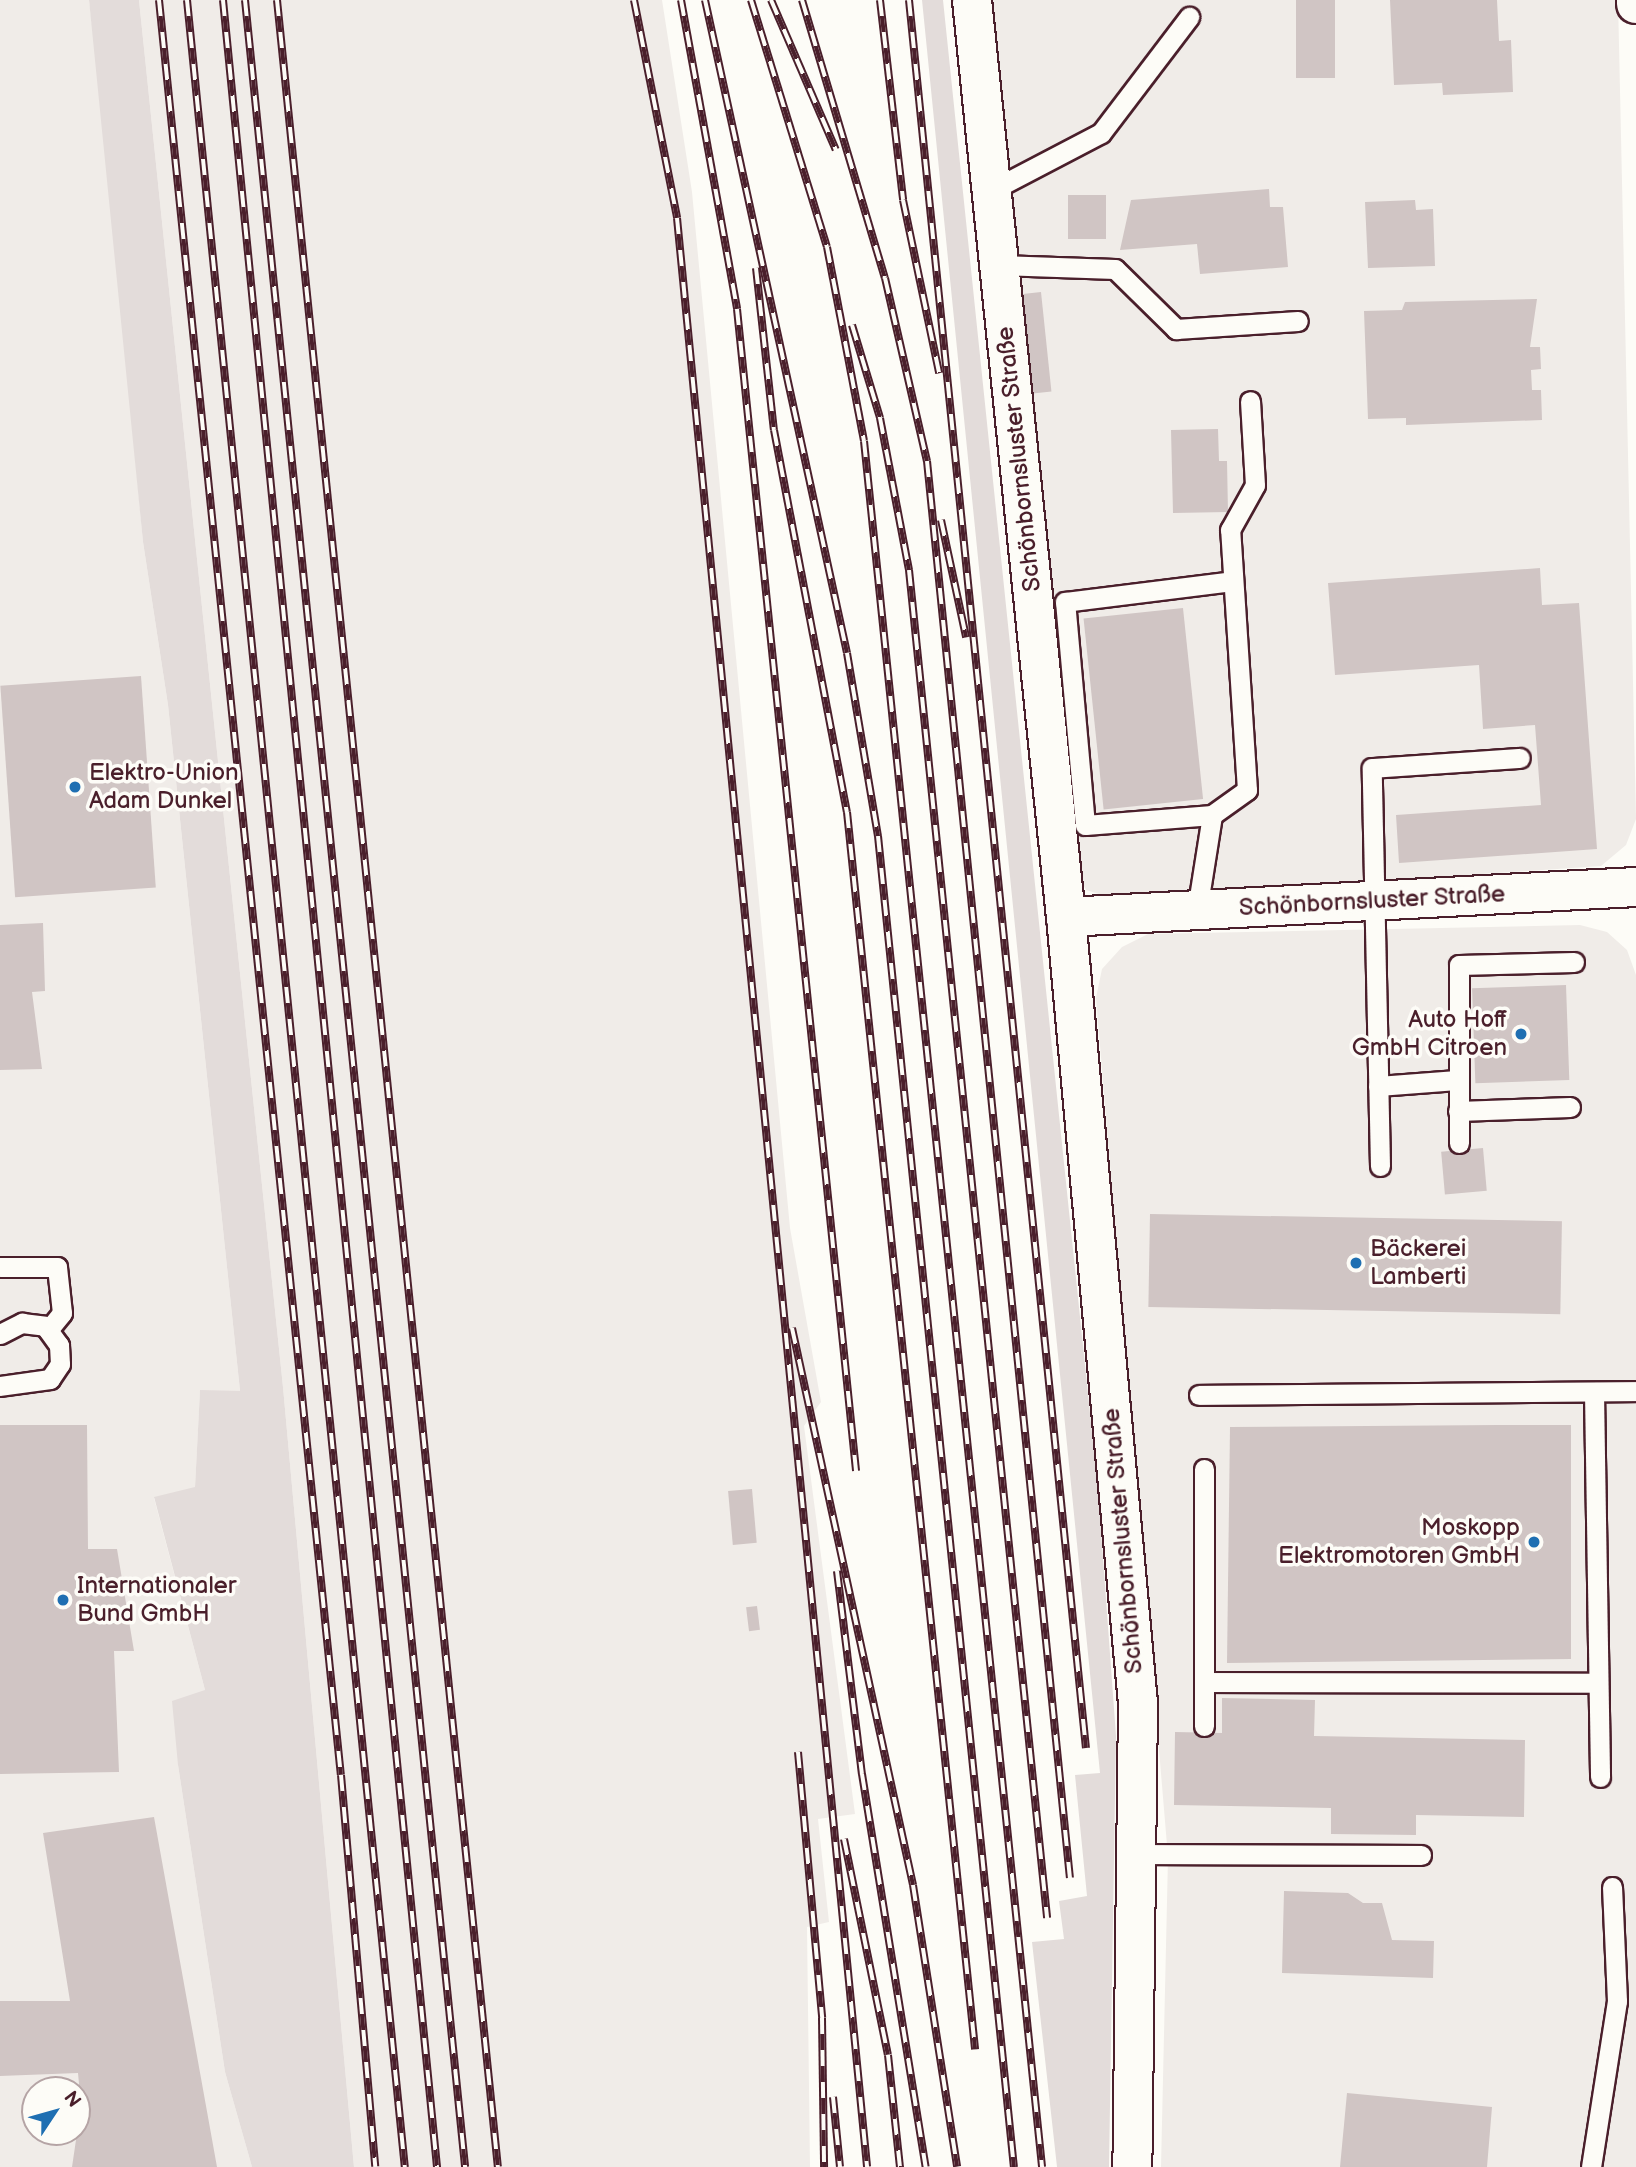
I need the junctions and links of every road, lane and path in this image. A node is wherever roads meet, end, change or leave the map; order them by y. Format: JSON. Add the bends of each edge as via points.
{"nodes":[{"id":1,"x":972,"y":0,"type":"edge"},
{"id":2,"x":1189,"y":17,"type":"dead end"},
{"id":3,"x":992,"y":190,"type":"junction"},
{"id":4,"x":999,"y":265,"type":"junction"},
{"id":5,"x":1298,"y":321,"type":"dead end"},
{"id":6,"x":1250,"y":401,"type":"dead end"},
{"id":7,"x":1233,"y":581,"type":"junction"},
{"id":8,"x":1520,"y":758,"type":"dead end"},
{"id":9,"x":1212,"y":815,"type":"junction"},
{"id":10,"x":1636,"y":887,"type":"edge"},
{"id":11,"x":1370,"y":901,"type":"junction"},
{"id":12,"x":1197,"y":910,"type":"junction"},
{"id":13,"x":1066,"y":917,"type":"junction"},
{"id":14,"x":1574,"y":962,"type":"dead end"},
{"id":15,"x":1457,"y":1080,"type":"junction"},
{"id":16,"x":1378,"y":1086,"type":"junction"},
{"id":17,"x":1570,"y":1107,"type":"dead end"},
{"id":18,"x":1458,"y":1111,"type":"junction"},
{"id":19,"x":1459,"y":1143,"type":"dead end"},
{"id":20,"x":1380,"y":1166,"type":"dead end"},
{"id":21,"x":0,"y":1267,"type":"edge"},
{"id":22,"x":48,"y":1330,"type":"junction"},
{"id":23,"x":0,"y":1334,"type":"edge"},
{"id":24,"x":0,"y":1386,"type":"edge"},
{"id":25,"x":1636,"y":1391,"type":"edge"},
{"id":26,"x":1594,"y":1392,"type":"junction"},
{"id":27,"x":1199,"y":1395,"type":"dead end"},
{"id":28,"x":1204,"y":1469,"type":"dead end"},
{"id":29,"x":1205,"y":1682,"type":"junction"},
{"id":30,"x":1598,"y":1683,"type":"junction"},
{"id":31,"x":1204,"y":1726,"type":"dead end"},
{"id":32,"x":1600,"y":1777,"type":"dead end"},
{"id":33,"x":1136,"y":1854,"type":"junction"},
{"id":34,"x":1421,"y":1855,"type":"dead end"},
{"id":35,"x":1612,"y":1887,"type":"dead end"},
{"id":36,"x":1132,"y":2167,"type":"edge"},
{"id":37,"x":1591,"y":2167,"type":"edge"}],
"edges":[{"from":1,"to":3,"type":"street","name":"Schönbornsluster Straße"},
{"from":2,"to":3,"type":"lane","via":[[1101,133]]},
{"from":3,"to":4,"type":"street","name":"Schönbornsluster Straße"},
{"from":4,"to":5,"type":"lane","via":[[1115,269],[1176,329]]},
{"from":4,"to":13,"type":"street","name":"Schönbornsluster Straße"},
{"from":6,"to":7,"type":"lane","via":[[1255,485],[1230,530]]},
{"from":7,"to":9,"type":"lane","via":[[1247,790]]},
{"from":7,"to":9,"type":"lane","via":[[1065,602],[1085,825]]},
{"from":8,"to":11,"type":"lane","via":[[1371,768]]},
{"from":9,"to":12,"type":"lane"},
{"from":10,"to":11,"type":"street","name":"Schönbornsluster Straße"},
{"from":11,"to":12,"type":"street","name":"Schönbornsluster Straße"},
{"from":11,"to":16,"type":"lane"},
{"from":12,"to":13,"type":"street","name":"Schönbornsluster Straße"},
{"from":13,"to":33,"type":"street","name":"Schönbornsluster Straße","via":[[1138,1703]]},
{"from":14,"to":15,"type":"lane","via":[[1459,965]]},
{"from":15,"to":16,"type":"lane"},
{"from":15,"to":18,"type":"lane"},
{"from":16,"to":20,"type":"lane"},
{"from":17,"to":18,"type":"lane"},
{"from":18,"to":19,"type":"lane"},
{"from":21,"to":22,"type":"lane","via":[[57,1266],[62,1313]]},
{"from":22,"to":23,"type":"lane","via":[[22,1323]]},
{"from":22,"to":24,"type":"lane","via":[[61,1364],[50,1379]]},
{"from":25,"to":26,"type":"lane"},
{"from":26,"to":27,"type":"lane"},
{"from":26,"to":30,"type":"lane"},
{"from":28,"to":29,"type":"lane"},
{"from":29,"to":30,"type":"lane"},
{"from":29,"to":31,"type":"lane"},
{"from":30,"to":32,"type":"lane"},
{"from":33,"to":34,"type":"lane"},
{"from":33,"to":36,"type":"street","name":"Schönbornsluster Straße"},
{"from":35,"to":37,"type":"lane","via":[[1617,2001]]}]}
